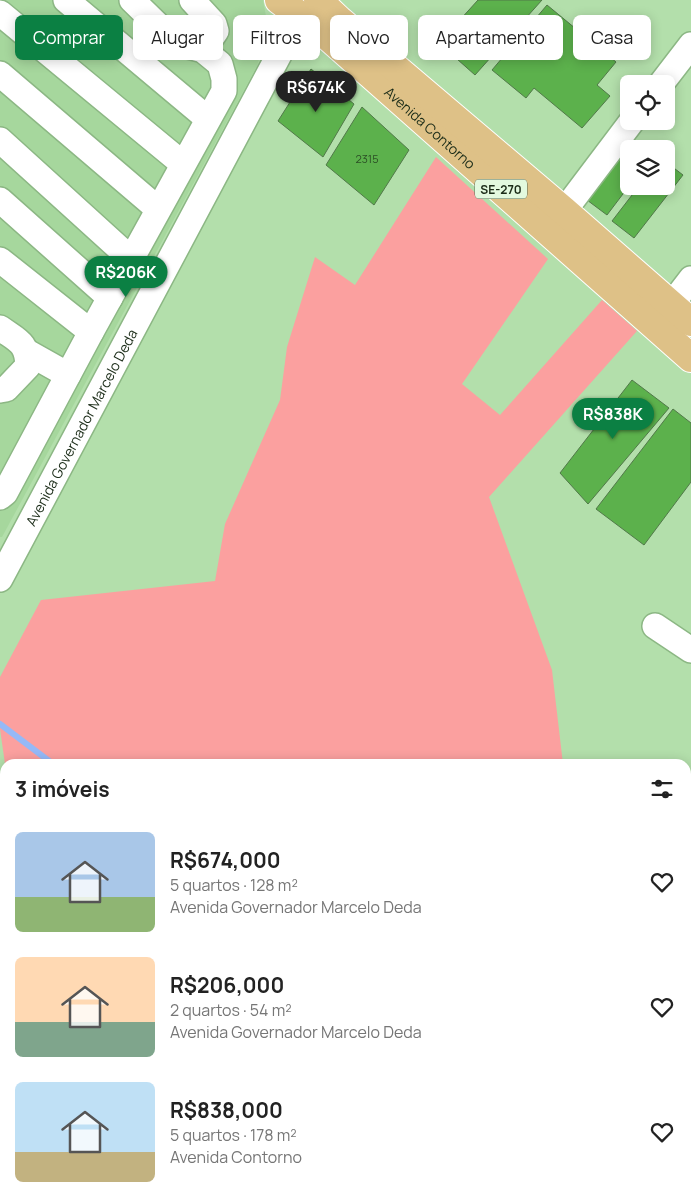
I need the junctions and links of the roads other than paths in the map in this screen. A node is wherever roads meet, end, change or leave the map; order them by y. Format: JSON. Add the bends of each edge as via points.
{"nodes":[{"id":1,"x":66,"y":0,"type":"edge"},
{"id":2,"x":132,"y":0,"type":"edge"},
{"id":3,"x":192,"y":0,"type":"edge"},
{"id":4,"x":304,"y":9,"type":"edge"},
{"id":5,"x":0,"y":13,"type":"edge"},
{"id":6,"x":147,"y":15,"type":"edge"},
{"id":7,"x":206,"y":15,"type":"edge"},
{"id":8,"x":691,"y":45,"type":"edge"},
{"id":9,"x":215,"y":60,"type":"edge"},
{"id":10,"x":0,"y":74,"type":"edge"},
{"id":11,"x":668,"y":75,"type":"edge"},
{"id":12,"x":208,"y":119,"type":"junction"},
{"id":13,"x":625,"y":130,"type":"edge"},
{"id":14,"x":0,"y":140,"type":"edge"},
{"id":15,"x":183,"y":164,"type":"junction"},
{"id":16,"x":0,"y":200,"type":"edge"},
{"id":17,"x":158,"y":209,"type":"junction"},
{"id":18,"x":564,"y":210,"type":"junction"},
{"id":19,"x":131,"y":259,"type":"junction"},
{"id":20,"x":0,"y":260,"type":"edge"},
{"id":21,"x":691,"y":279,"type":"edge"},
{"id":22,"x":110,"y":298,"type":"junction"},
{"id":23,"x":681,"y":314,"type":"edge"},
{"id":24,"x":0,"y":328,"type":"edge"},
{"id":25,"x":91,"y":332,"type":"junction"},
{"id":26,"x":28,"y":352,"type":"junction"},
{"id":27,"x":691,"y":358,"type":"edge"},
{"id":28,"x":68,"y":375,"type":"junction"},
{"id":29,"x":0,"y":390,"type":"edge"},
{"id":30,"x":0,"y":496,"type":"edge"},
{"id":31,"x":3,"y":562,"type":"edge"},
{"id":32,"x":655,"y":626,"type":"dead end"},
{"id":33,"x":691,"y":650,"type":"edge"}],
"edges":[{"from":1,"to":12,"type":"street"},
{"from":2,"to":6,"type":"street"},
{"from":3,"to":7,"type":"street"},
{"from":4,"to":18,"type":"main road","name":"Avenida Contorno","number":"SE-270","via":[[339,20]]},
{"from":4,"to":27,"type":"main road","name":"Avenida Contorno","number":"SE-270","via":[[333,41]]},
{"from":4,"to":31,"type":"street","name":"Avenida Governador Marcelo Deda"},
{"from":5,"to":15,"type":"street"},
{"from":8,"to":11,"type":"street"},
{"from":9,"to":12,"type":"street","via":[[220,64],[224,90]]},
{"from":10,"to":17,"type":"street"},
{"from":12,"to":15,"type":"street"},
{"from":13,"to":18,"type":"street"},
{"from":14,"to":19,"type":"street"},
{"from":15,"to":17,"type":"street"},
{"from":16,"to":22,"type":"street"},
{"from":17,"to":19,"type":"street"},
{"from":18,"to":23,"type":"main road","name":"Avenida Contorno","number":"SE-270"},
{"from":19,"to":22,"type":"street"},
{"from":20,"to":25,"type":"street"},
{"from":21,"to":23,"type":"street"},
{"from":22,"to":25,"type":"street"},
{"from":24,"to":26,"type":"street"},
{"from":25,"to":28,"type":"street"},
{"from":26,"to":28,"type":"street"},
{"from":26,"to":29,"type":"street","via":[[28,366],[6,389]]},
{"from":28,"to":30,"type":"street","via":[[5,493]]},
{"from":32,"to":33,"type":"street"}]}
